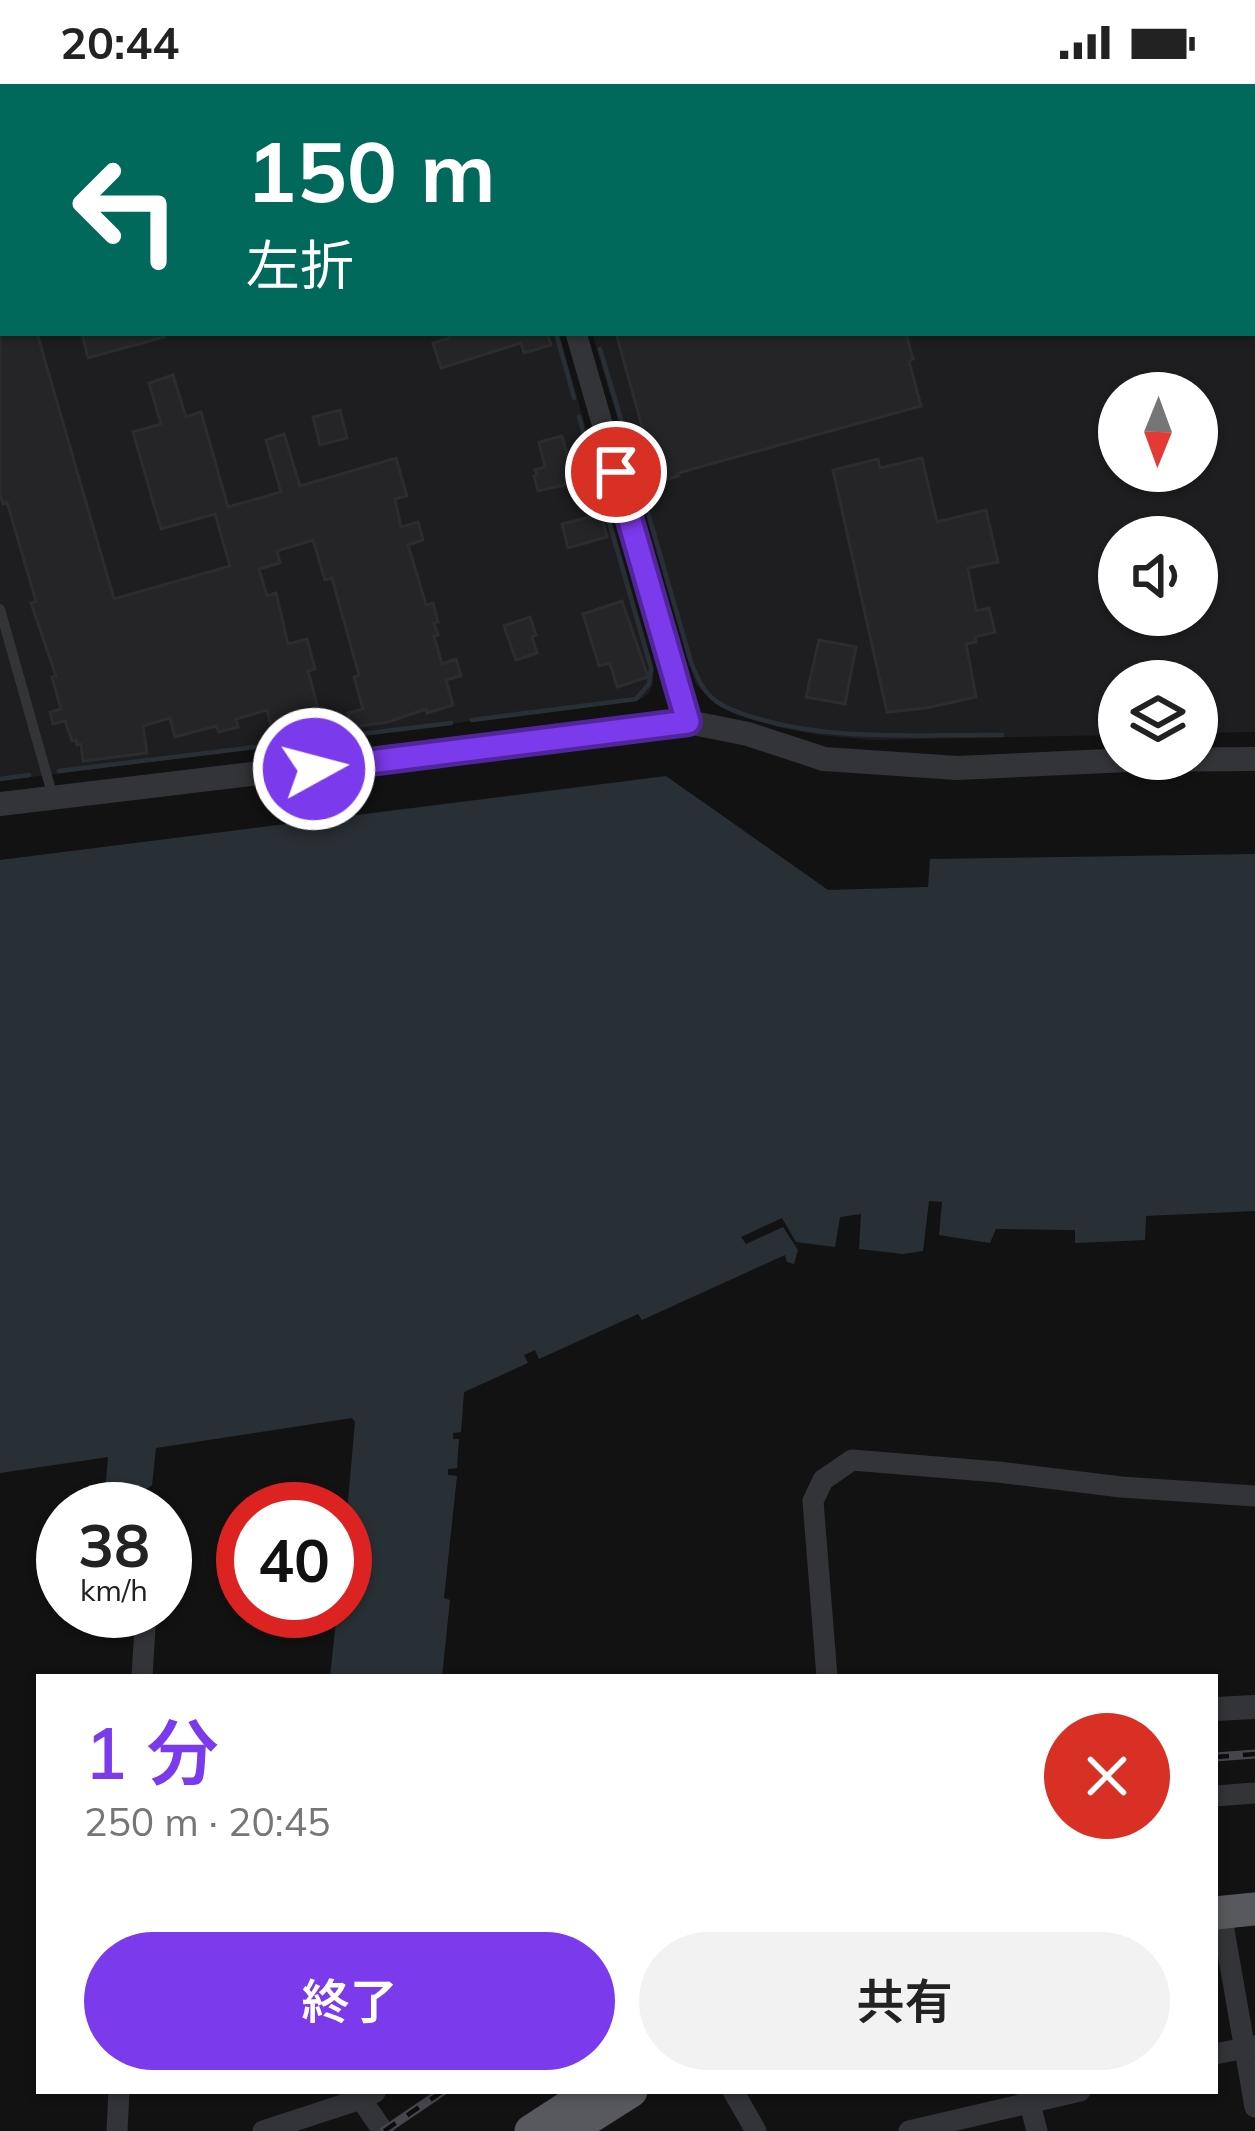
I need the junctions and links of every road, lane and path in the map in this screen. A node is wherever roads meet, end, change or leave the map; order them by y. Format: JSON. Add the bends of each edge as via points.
{"nodes":[{"id":1,"x":577,"y":336,"type":"edge"},
{"id":2,"x":0,"y":609,"type":"edge"},
{"id":3,"x":688,"y":722,"type":"junction"},
{"id":4,"x":1255,"y":759,"type":"edge"},
{"id":5,"x":54,"y":798,"type":"junction"},
{"id":6,"x":0,"y":804,"type":"edge"},
{"id":7,"x":1255,"y":1496,"type":"edge"},
{"id":8,"x":144,"y":1638,"type":"edge"},
{"id":9,"x":142,"y":1674,"type":"edge"},
{"id":10,"x":827,"y":1674,"type":"edge"},
{"id":11,"x":1255,"y":1706,"type":"edge"},
{"id":12,"x":1218,"y":1709,"type":"edge"},
{"id":13,"x":1255,"y":1793,"type":"edge"},
{"id":14,"x":1218,"y":1796,"type":"edge"},
{"id":15,"x":1255,"y":1909,"type":"edge"},
{"id":16,"x":1226,"y":1923,"type":"edge"},
{"id":17,"x":1249,"y":2046,"type":"edge"},
{"id":18,"x":1218,"y":2053,"type":"edge"},
{"id":19,"x":119,"y":2094,"type":"edge"},
{"id":20,"x":589,"y":2094,"type":"edge"},
{"id":21,"x":626,"y":2094,"type":"edge"},
{"id":22,"x":735,"y":2094,"type":"edge"},
{"id":23,"x":368,"y":2095,"type":"edge"},
{"id":24,"x":1028,"y":2098,"type":"edge"},
{"id":25,"x":1255,"y":2107,"type":"edge"},
{"id":26,"x":117,"y":2131,"type":"edge"},
{"id":27,"x":263,"y":2131,"type":"edge"},
{"id":28,"x":383,"y":2131,"type":"edge"},
{"id":29,"x":531,"y":2131,"type":"edge"},
{"id":30,"x":568,"y":2131,"type":"edge"},
{"id":31,"x":756,"y":2131,"type":"edge"},
{"id":32,"x":909,"y":2131,"type":"edge"},
{"id":33,"x":1036,"y":2131,"type":"edge"}],
"edges":[{"from":1,"to":3,"type":"street"},
{"from":2,"to":5,"type":"lane"},
{"from":3,"to":4,"type":"street","via":[[824,759],[891,764]]},
{"from":3,"to":5,"type":"street"},
{"from":5,"to":6,"type":"street"},
{"from":7,"to":10,"type":"street","via":[[852,1460],[824,1480],[814,1501]]},
{"from":8,"to":9,"type":"street"},
{"from":11,"to":12,"type":"street"},
{"from":13,"to":14,"type":"street"},
{"from":15,"to":16,"type":"highway"},
{"from":16,"to":17,"type":"street"},
{"from":17,"to":18,"type":"street"},
{"from":17,"to":25,"type":"street"},
{"from":19,"to":26,"type":"street"},
{"from":20,"to":29,"type":"highway"},
{"from":21,"to":30,"type":"highway"},
{"from":22,"to":31,"type":"street"},
{"from":23,"to":27,"type":"street"},
{"from":23,"to":28,"type":"street"},
{"from":24,"to":32,"type":"street"},
{"from":24,"to":33,"type":"street"}]}
